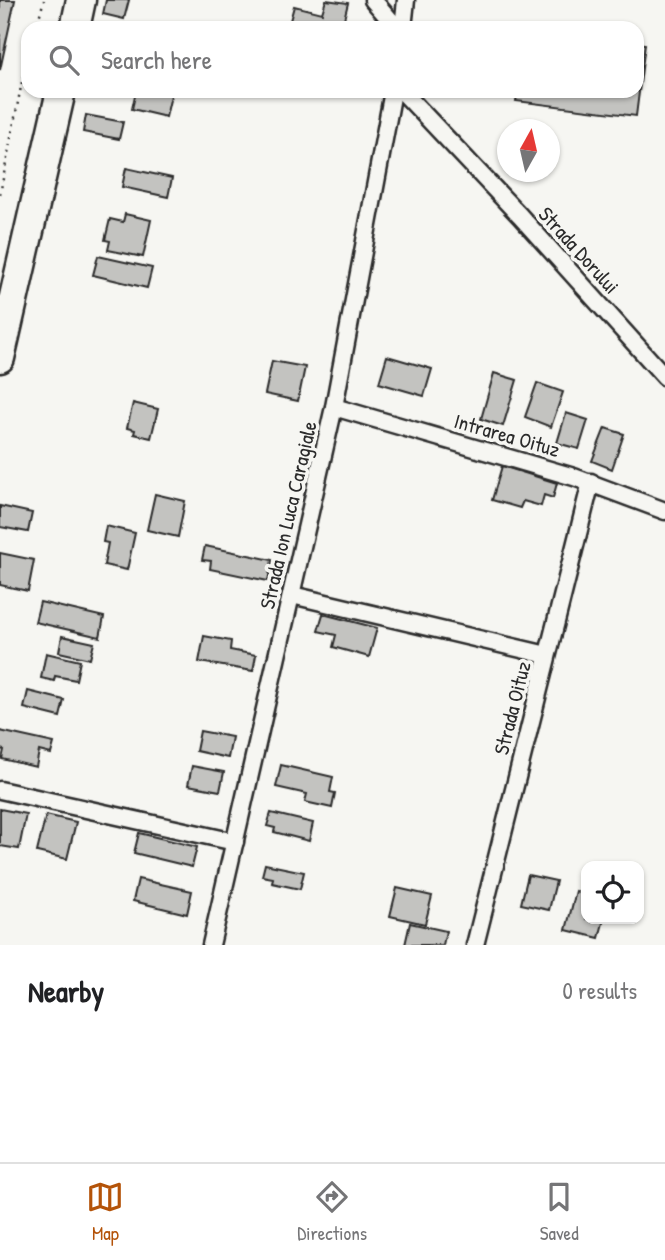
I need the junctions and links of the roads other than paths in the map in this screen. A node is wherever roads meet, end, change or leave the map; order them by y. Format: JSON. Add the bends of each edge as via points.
{"nodes":[{"id":1,"x":65,"y":0,"type":"edge"},
{"id":2,"x":81,"y":0,"type":"edge"},
{"id":3,"x":373,"y":0,"type":"edge"},
{"id":4,"x":406,"y":0,"type":"edge"},
{"id":5,"x":60,"y":21,"type":"edge"},
{"id":6,"x":76,"y":21,"type":"edge"},
{"id":7,"x":391,"y":21,"type":"edge"},
{"id":8,"x":404,"y":21,"type":"edge"},
{"id":9,"x":43,"y":98,"type":"edge"},
{"id":10,"x":59,"y":98,"type":"edge"},
{"id":11,"x":392,"y":98,"type":"edge"},
{"id":12,"x":409,"y":98,"type":"edge"},
{"id":13,"x":0,"y":293,"type":"edge"},
{"id":14,"x":0,"y":358,"type":"edge"},
{"id":15,"x":665,"y":377,"type":"edge"},
{"id":16,"x":334,"y":407,"type":"junction"},
{"id":17,"x":591,"y":482,"type":"junction"},
{"id":18,"x":665,"y":511,"type":"edge"},
{"id":19,"x":292,"y":595,"type":"junction"},
{"id":20,"x":547,"y":655,"type":"junction"},
{"id":21,"x":0,"y":790,"type":"edge"},
{"id":22,"x":234,"y":842,"type":"junction"},
{"id":23,"x":211,"y":945,"type":"edge"},
{"id":24,"x":475,"y":945,"type":"edge"}],
"edges":[{"from":1,"to":5,"type":"highway"},
{"from":2,"to":6,"type":"highway"},
{"from":3,"to":7,"type":"street"},
{"from":4,"to":8,"type":"street"},
{"from":9,"to":13,"type":"highway"},
{"from":10,"to":14,"type":"highway"},
{"from":11,"to":16,"type":"street","name":"Strada Ion Luca Caragiale"},
{"from":12,"to":15,"type":"street","name":"Strada Dorului"},
{"from":16,"to":17,"type":"street","name":"Intrarea Oituz"},
{"from":16,"to":19,"type":"street","name":"Strada Ion Luca Caragiale"},
{"from":17,"to":18,"type":"street","name":"Intrarea Oituz"},
{"from":17,"to":20,"type":"street","name":"Strada Oituz"},
{"from":19,"to":20,"type":"street"},
{"from":19,"to":22,"type":"street","name":"Strada Ion Luca Caragiale"},
{"from":20,"to":24,"type":"street","name":"Strada Oituz"},
{"from":21,"to":22,"type":"street"},
{"from":22,"to":23,"type":"street","name":"Strada Ion Luca Caragiale"}]}
